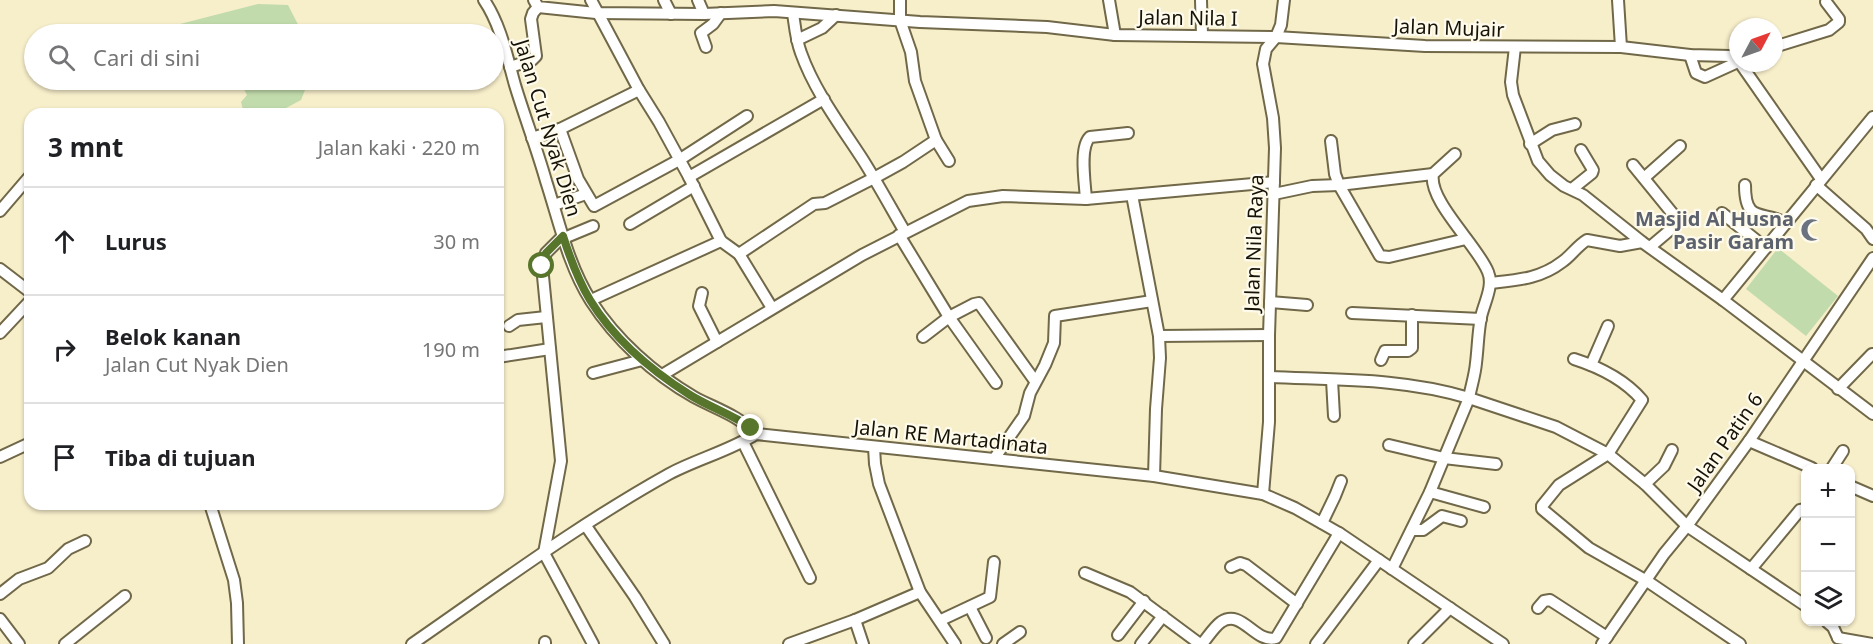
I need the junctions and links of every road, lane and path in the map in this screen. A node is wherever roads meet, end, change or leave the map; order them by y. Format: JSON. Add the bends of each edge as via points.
{"nodes":[{"id":1,"x":484,"y":0,"type":"edge"},
{"id":2,"x":591,"y":0,"type":"edge"},
{"id":3,"x":664,"y":0,"type":"edge"},
{"id":4,"x":698,"y":0,"type":"edge"},
{"id":5,"x":770,"y":0,"type":"edge"},
{"id":6,"x":900,"y":0,"type":"edge"},
{"id":7,"x":1109,"y":0,"type":"edge"},
{"id":8,"x":1201,"y":0,"type":"edge"},
{"id":9,"x":1284,"y":0,"type":"edge"},
{"id":10,"x":1618,"y":0,"type":"edge"},
{"id":11,"x":1826,"y":2,"type":"dead end"},
{"id":12,"x":536,"y":3,"type":"edge"},
{"id":13,"x":774,"y":11,"type":"junction"},
{"id":14,"x":593,"y":13,"type":"junction"},
{"id":15,"x":721,"y":13,"type":"junction"},
{"id":16,"x":793,"y":13,"type":"junction"},
{"id":17,"x":671,"y":14,"type":"junction"},
{"id":18,"x":704,"y":14,"type":"junction"},
{"id":19,"x":837,"y":15,"type":"junction"},
{"id":20,"x":900,"y":20,"type":"junction"},
{"id":21,"x":495,"y":24,"type":"edge"},
{"id":22,"x":1115,"y":35,"type":"junction"},
{"id":23,"x":1202,"y":35,"type":"junction"},
{"id":24,"x":1276,"y":38,"type":"junction"},
{"id":25,"x":797,"y":40,"type":"junction"},
{"id":26,"x":1783,"y":44,"type":"edge"},
{"id":27,"x":706,"y":47,"type":"dead end"},
{"id":28,"x":1515,"y":47,"type":"junction"},
{"id":29,"x":1621,"y":47,"type":"junction"},
{"id":30,"x":504,"y":48,"type":"edge"},
{"id":31,"x":1690,"y":55,"type":"junction"},
{"id":32,"x":1729,"y":56,"type":"edge"},
{"id":33,"x":1729,"y":66,"type":"edge"},
{"id":34,"x":510,"y":67,"type":"junction"},
{"id":35,"x":1746,"y":72,"type":"edge"},
{"id":36,"x":635,"y":92,"type":"junction"},
{"id":37,"x":824,"y":99,"type":"junction"},
{"id":38,"x":747,"y":116,"type":"dead end"},
{"id":39,"x":1873,"y":117,"type":"edge"},
{"id":40,"x":1575,"y":124,"type":"dead end"},
{"id":41,"x":560,"y":129,"type":"junction"},
{"id":42,"x":1128,"y":134,"type":"dead end"},
{"id":43,"x":532,"y":138,"type":"junction"},
{"id":44,"x":936,"y":140,"type":"junction"},
{"id":45,"x":1331,"y":141,"type":"dead end"},
{"id":46,"x":1530,"y":144,"type":"junction"},
{"id":47,"x":1680,"y":146,"type":"dead end"},
{"id":48,"x":1581,"y":150,"type":"dead end"},
{"id":49,"x":1455,"y":154,"type":"dead end"},
{"id":50,"x":674,"y":162,"type":"junction"},
{"id":51,"x":949,"y":162,"type":"dead end"},
{"id":52,"x":1634,"y":165,"type":"dead end"},
{"id":53,"x":1433,"y":174,"type":"junction"},
{"id":54,"x":874,"y":178,"type":"junction"},
{"id":55,"x":1644,"y":178,"type":"junction"},
{"id":56,"x":1819,"y":182,"type":"junction"},
{"id":57,"x":24,"y":183,"type":"edge"},
{"id":58,"x":1339,"y":185,"type":"junction"},
{"id":59,"x":1745,"y":185,"type":"dead end"},
{"id":60,"x":689,"y":186,"type":"junction"},
{"id":61,"x":1274,"y":188,"type":"junction"},
{"id":62,"x":1572,"y":189,"type":"junction"},
{"id":63,"x":586,"y":194,"type":"junction"},
{"id":64,"x":1132,"y":195,"type":"junction"},
{"id":65,"x":1086,"y":199,"type":"junction"},
{"id":66,"x":554,"y":205,"type":"junction"},
{"id":67,"x":0,"y":211,"type":"edge"},
{"id":68,"x":1722,"y":213,"type":"dead end"},
{"id":69,"x":1786,"y":223,"type":"junction"},
{"id":70,"x":630,"y":224,"type":"dead end"},
{"id":71,"x":593,"y":226,"type":"dead end"},
{"id":72,"x":902,"y":233,"type":"junction"},
{"id":73,"x":563,"y":237,"type":"junction"},
{"id":74,"x":1873,"y":237,"type":"edge"},
{"id":75,"x":1466,"y":239,"type":"junction"},
{"id":76,"x":715,"y":244,"type":"junction"},
{"id":77,"x":1646,"y":244,"type":"junction"},
{"id":78,"x":1766,"y":248,"type":"junction"},
{"id":79,"x":739,"y":254,"type":"junction"},
{"id":80,"x":1873,"y":258,"type":"edge"},
{"id":81,"x":0,"y":269,"type":"edge"},
{"id":82,"x":1490,"y":283,"type":"junction"},
{"id":83,"x":24,"y":287,"type":"edge"},
{"id":84,"x":702,"y":293,"type":"dead end"},
{"id":85,"x":591,"y":300,"type":"junction"},
{"id":86,"x":1723,"y":300,"type":"junction"},
{"id":87,"x":1152,"y":301,"type":"junction"},
{"id":88,"x":1270,"y":302,"type":"junction"},
{"id":89,"x":1307,"y":305,"type":"dead end"},
{"id":90,"x":24,"y":307,"type":"edge"},
{"id":91,"x":764,"y":313,"type":"junction"},
{"id":92,"x":1352,"y":313,"type":"dead end"},
{"id":93,"x":1412,"y":315,"type":"junction"},
{"id":94,"x":546,"y":316,"type":"junction"},
{"id":95,"x":949,"y":317,"type":"junction"},
{"id":96,"x":1481,"y":319,"type":"junction"},
{"id":97,"x":509,"y":326,"type":"dead end"},
{"id":98,"x":1608,"y":326,"type":"dead end"},
{"id":99,"x":0,"y":333,"type":"edge"},
{"id":100,"x":1269,"y":335,"type":"junction"},
{"id":101,"x":1159,"y":336,"type":"junction"},
{"id":102,"x":923,"y":337,"type":"dead end"},
{"id":103,"x":717,"y":342,"type":"junction"},
{"id":104,"x":550,"y":349,"type":"junction"},
{"id":105,"x":1872,"y":354,"type":"edge"},
{"id":106,"x":504,"y":356,"type":"edge"},
{"id":107,"x":1574,"y":359,"type":"dead end"},
{"id":108,"x":642,"y":360,"type":"junction"},
{"id":109,"x":1381,"y":360,"type":"dead end"},
{"id":110,"x":1802,"y":361,"type":"junction"},
{"id":111,"x":1591,"y":365,"type":"junction"},
{"id":112,"x":593,"y":373,"type":"dead end"},
{"id":113,"x":662,"y":375,"type":"junction"},
{"id":114,"x":1269,"y":377,"type":"junction"},
{"id":115,"x":1032,"y":378,"type":"junction"},
{"id":116,"x":1332,"y":380,"type":"junction"},
{"id":117,"x":996,"y":383,"type":"dead end"},
{"id":118,"x":1838,"y":388,"type":"junction"},
{"id":119,"x":1469,"y":398,"type":"junction"},
{"id":120,"x":1873,"y":414,"type":"edge"},
{"id":121,"x":1334,"y":416,"type":"dead end"},
{"id":122,"x":756,"y":434,"type":"junction"},
{"id":123,"x":1749,"y":441,"type":"junction"},
{"id":124,"x":743,"y":442,"type":"junction"},
{"id":125,"x":1389,"y":445,"type":"dead end"},
{"id":126,"x":24,"y":446,"type":"edge"},
{"id":127,"x":874,"y":447,"type":"junction"},
{"id":128,"x":1672,"y":450,"type":"dead end"},
{"id":129,"x":1843,"y":451,"type":"dead end"},
{"id":130,"x":1608,"y":454,"type":"junction"},
{"id":131,"x":0,"y":457,"type":"edge"},
{"id":132,"x":989,"y":458,"type":"junction"},
{"id":133,"x":1444,"y":458,"type":"junction"},
{"id":134,"x":1496,"y":464,"type":"dead end"},
{"id":135,"x":1803,"y":464,"type":"edge"},
{"id":136,"x":1835,"y":464,"type":"edge"},
{"id":137,"x":1154,"y":476,"type":"junction"},
{"id":138,"x":1341,"y":481,"type":"dead end"},
{"id":139,"x":1645,"y":484,"type":"junction"},
{"id":140,"x":1855,"y":488,"type":"edge"},
{"id":141,"x":1430,"y":492,"type":"junction"},
{"id":142,"x":1263,"y":494,"type":"junction"},
{"id":143,"x":1873,"y":496,"type":"edge"},
{"id":144,"x":1484,"y":507,"type":"dead end"},
{"id":145,"x":212,"y":510,"type":"edge"},
{"id":146,"x":1801,"y":510,"type":"edge"},
{"id":147,"x":1461,"y":521,"type":"dead end"},
{"id":148,"x":1322,"y":523,"type":"junction"},
{"id":149,"x":586,"y":526,"type":"junction"},
{"id":150,"x":1687,"y":526,"type":"junction"},
{"id":151,"x":1412,"y":530,"type":"junction"},
{"id":152,"x":1339,"y":533,"type":"junction"},
{"id":153,"x":86,"y":541,"type":"dead end"},
{"id":154,"x":544,"y":553,"type":"junction"},
{"id":155,"x":1379,"y":560,"type":"junction"},
{"id":156,"x":994,"y":562,"type":"dead end"},
{"id":157,"x":1231,"y":567,"type":"dead end"},
{"id":158,"x":1392,"y":569,"type":"junction"},
{"id":159,"x":1751,"y":569,"type":"junction"},
{"id":160,"x":1085,"y":573,"type":"dead end"},
{"id":161,"x":810,"y":578,"type":"dead end"},
{"id":162,"x":1647,"y":581,"type":"junction"},
{"id":163,"x":920,"y":592,"type":"junction"},
{"id":164,"x":0,"y":594,"type":"edge"},
{"id":165,"x":125,"y":596,"type":"dead end"},
{"id":166,"x":1144,"y":601,"type":"junction"},
{"id":167,"x":1801,"y":603,"type":"edge"},
{"id":168,"x":1297,"y":604,"type":"junction"},
{"id":169,"x":970,"y":607,"type":"junction"},
{"id":170,"x":1450,"y":608,"type":"junction"},
{"id":171,"x":1538,"y":608,"type":"dead end"},
{"id":172,"x":1163,"y":616,"type":"junction"},
{"id":173,"x":0,"y":619,"type":"edge"},
{"id":174,"x":855,"y":620,"type":"junction"},
{"id":175,"x":941,"y":620,"type":"junction"},
{"id":176,"x":1832,"y":626,"type":"edge"},
{"id":177,"x":1020,"y":632,"type":"dead end"},
{"id":178,"x":1118,"y":635,"type":"dead end"},
{"id":179,"x":986,"y":638,"type":"dead end"},
{"id":180,"x":1605,"y":640,"type":"edge"},
{"id":181,"x":1836,"y":641,"type":"edge"},
{"id":182,"x":19,"y":644,"type":"edge"},
{"id":183,"x":65,"y":644,"type":"edge"},
{"id":184,"x":238,"y":644,"type":"edge"},
{"id":185,"x":412,"y":644,"type":"edge"},
{"id":186,"x":593,"y":644,"type":"edge"},
{"id":187,"x":664,"y":644,"type":"edge"},
{"id":188,"x":789,"y":644,"type":"edge"},
{"id":189,"x":863,"y":644,"type":"edge"},
{"id":190,"x":955,"y":644,"type":"edge"},
{"id":191,"x":1003,"y":644,"type":"edge"},
{"id":192,"x":1142,"y":644,"type":"edge"},
{"id":193,"x":1201,"y":644,"type":"edge"},
{"id":194,"x":1317,"y":644,"type":"edge"},
{"id":195,"x":1413,"y":644,"type":"edge"},
{"id":196,"x":1503,"y":644,"type":"edge"},
{"id":197,"x":1740,"y":644,"type":"edge"},
{"id":198,"x":1873,"y":644,"type":"edge"}],
"edges":[{"from":1,"to":21,"type":"street","name":"Jalan Cut Nyak Dien"},
{"from":2,"to":14,"type":"street"},
{"from":3,"to":17,"type":"street"},
{"from":4,"to":18,"type":"street"},
{"from":5,"to":13,"type":"street"},
{"from":6,"to":20,"type":"street"},
{"from":7,"to":22,"type":"street"},
{"from":8,"to":23,"type":"street"},
{"from":9,"to":24,"type":"street","name":"Jalan Nila Raya"},
{"from":10,"to":29,"type":"street"},
{"from":11,"to":26,"type":"street","via":[[1839,19],[1836,26]]},
{"from":12,"to":14,"type":"street","name":"Jalan Nila I"},
{"from":12,"to":34,"type":"street","via":[[531,18],[536,56]]},
{"from":13,"to":15,"type":"street","name":"Jalan Nila I"},
{"from":13,"to":16,"type":"street","name":"Jalan Nila I"},
{"from":14,"to":17,"type":"street","name":"Jalan Nila I"},
{"from":14,"to":36,"type":"street"},
{"from":15,"to":18,"type":"street","name":"Jalan Nila I"},
{"from":15,"to":27,"type":"street","via":[[701,33]]},
{"from":16,"to":19,"type":"street","name":"Jalan Nila I"},
{"from":16,"to":25,"type":"street"},
{"from":17,"to":18,"type":"street","name":"Jalan Nila I"},
{"from":19,"to":20,"type":"street","name":"Jalan Nila I"},
{"from":19,"to":25,"type":"street","via":[[822,28]]},
{"from":20,"to":22,"type":"street","name":"Jalan Nila I","via":[[1051,27]]},
{"from":20,"to":44,"type":"street","via":[[911,52],[915,81]]},
{"from":22,"to":23,"type":"street","name":"Jalan Nila I"},
{"from":23,"to":24,"type":"street","name":"Jalan Nila I"},
{"from":24,"to":28,"type":"street","name":"Jalan Mujair"},
{"from":24,"to":61,"type":"street","name":"Jalan Nila Raya","via":[[1266,49],[1263,64],[1273,118]]},
{"from":25,"to":37,"type":"street"},
{"from":28,"to":29,"type":"street","name":"Jalan Mujair"},
{"from":28,"to":46,"type":"street","via":[[1513,96]]},
{"from":29,"to":31,"type":"street","name":"Jalan Mujair"},
{"from":30,"to":34,"type":"street","name":"Jalan Cut Nyak Dien"},
{"from":31,"to":32,"type":"street","name":"Jalan Mujair"},
{"from":31,"to":33,"type":"street","via":[[1696,73],[1705,77]]},
{"from":34,"to":43,"type":"street","name":"Jalan Cut Nyak Dien"},
{"from":35,"to":56,"type":"street"},
{"from":36,"to":41,"type":"street"},
{"from":36,"to":50,"type":"street","via":[[659,122]]},
{"from":37,"to":54,"type":"street"},
{"from":37,"to":60,"type":"street"},
{"from":38,"to":50,"type":"street"},
{"from":39,"to":56,"type":"street"},
{"from":40,"to":46,"type":"street","via":[[1559,127]]},
{"from":41,"to":43,"type":"street"},
{"from":41,"to":63,"type":"street"},
{"from":42,"to":65,"type":"street","via":[[1088,138],[1084,148]]},
{"from":43,"to":66,"type":"street","name":"Jalan Cut Nyak Dien"},
{"from":44,"to":51,"type":"street"},
{"from":44,"to":54,"type":"street"},
{"from":45,"to":58,"type":"street"},
{"from":46,"to":62,"type":"street","via":[[1550,175]]},
{"from":47,"to":55,"type":"street"},
{"from":48,"to":62,"type":"street","via":[[1593,170]]},
{"from":49,"to":53,"type":"street"},
{"from":50,"to":60,"type":"street"},
{"from":50,"to":63,"type":"street","via":[[594,206]]},
{"from":52,"to":55,"type":"street"},
{"from":53,"to":58,"type":"street"},
{"from":53,"to":75,"type":"street","via":[[1434,190]]},
{"from":54,"to":72,"type":"street"},
{"from":54,"to":79,"type":"street","via":[[814,204]]},
{"from":55,"to":77,"type":"street","via":[[1678,222]]},
{"from":56,"to":69,"type":"street"},
{"from":56,"to":74,"type":"street"},
{"from":57,"to":67,"type":"street"},
{"from":58,"to":61,"type":"street"},
{"from":58,"to":75,"type":"street","via":[[1382,257]]},
{"from":59,"to":69,"type":"street","via":[[1745,200],[1751,210]]},
{"from":60,"to":70,"type":"street"},
{"from":60,"to":76,"type":"street"},
{"from":61,"to":64,"type":"street"},
{"from":61,"to":88,"type":"street","name":"Jalan Nila Raya"},
{"from":62,"to":77,"type":"street"},
{"from":63,"to":66,"type":"street"},
{"from":64,"to":65,"type":"street"},
{"from":64,"to":87,"type":"street"},
{"from":65,"to":72,"type":"street","via":[[1009,196],[968,201]]},
{"from":66,"to":73,"type":"street","name":"Jalan Cut Nyak Dien"},
{"from":68,"to":78,"type":"street"},
{"from":69,"to":78,"type":"street"},
{"from":71,"to":73,"type":"street"},
{"from":72,"to":91,"type":"street"},
{"from":72,"to":95,"type":"street"},
{"from":73,"to":85,"type":"street","name":"Jalan Cut Nyak Dien"},
{"from":73,"to":94,"type":"street","via":[[543,258]]},
{"from":75,"to":82,"type":"street","via":[[1489,273]]},
{"from":76,"to":79,"type":"street"},
{"from":76,"to":85,"type":"street"},
{"from":77,"to":82,"type":"street","via":[[1620,246],[1587,240],[1564,261],[1540,275]]},
{"from":77,"to":86,"type":"street"},
{"from":78,"to":86,"type":"street"},
{"from":79,"to":91,"type":"street"},
{"from":80,"to":110,"type":"street","name":"Jalan Patin 6"},
{"from":81,"to":83,"type":"street"},
{"from":82,"to":96,"type":"street"},
{"from":84,"to":103,"type":"street","via":[[699,306]]},
{"from":85,"to":108,"type":"street","name":"Jalan Cut Nyak Dien"},
{"from":86,"to":110,"type":"street"},
{"from":87,"to":101,"type":"street"},
{"from":87,"to":115,"type":"street","via":[[1054,316],[1054,343],[1046,365]]},
{"from":88,"to":89,"type":"street"},
{"from":88,"to":100,"type":"street","name":"Jalan Nila Raya"},
{"from":90,"to":99,"type":"street"},
{"from":91,"to":103,"type":"street"},
{"from":92,"to":93,"type":"street"},
{"from":93,"to":96,"type":"street"},
{"from":93,"to":109,"type":"street","via":[[1412,348],[1384,351]]},
{"from":94,"to":97,"type":"street","via":[[522,319]]},
{"from":94,"to":104,"type":"street"},
{"from":95,"to":102,"type":"street"},
{"from":95,"to":115,"type":"street","via":[[979,303]]},
{"from":95,"to":117,"type":"street"},
{"from":96,"to":119,"type":"street"},
{"from":98,"to":111,"type":"street"},
{"from":100,"to":101,"type":"street"},
{"from":100,"to":114,"type":"street","name":"Jalan Nila Raya"},
{"from":101,"to":137,"type":"street"},
{"from":103,"to":113,"type":"street"},
{"from":104,"to":106,"type":"street"},
{"from":104,"to":154,"type":"street","via":[[561,461]]},
{"from":105,"to":118,"type":"street"},
{"from":107,"to":111,"type":"street"},
{"from":108,"to":112,"type":"street"},
{"from":108,"to":113,"type":"street","name":"Jalan Cut Nyak Dien"},
{"from":110,"to":118,"type":"street"},
{"from":110,"to":123,"type":"street","name":"Jalan Patin 6"},
{"from":111,"to":130,"type":"street","via":[[1642,400]]},
{"from":113,"to":122,"type":"street","name":"Jalan Cut Nyak Dien"},
{"from":114,"to":116,"type":"street"},
{"from":114,"to":142,"type":"street","name":"Jalan Nila Raya"},
{"from":115,"to":132,"type":"street","via":[[1021,423]]},
{"from":116,"to":119,"type":"street","via":[[1402,383]]},
{"from":116,"to":121,"type":"street"},
{"from":118,"to":120,"type":"street"},
{"from":119,"to":130,"type":"street","via":[[1556,427]]},
{"from":119,"to":133,"type":"street"},
{"from":122,"to":124,"type":"street"},
{"from":122,"to":127,"type":"street","name":"Jalan RE Martadinata"},
{"from":123,"to":135,"type":"street"},
{"from":123,"to":150,"type":"street","name":"Jalan Patin 6"},
{"from":124,"to":149,"type":"street","via":[[670,473]]},
{"from":124,"to":161,"type":"street"},
{"from":125,"to":133,"type":"street"},
{"from":126,"to":131,"type":"street"},
{"from":127,"to":132,"type":"street","name":"Jalan RE Martadinata"},
{"from":127,"to":163,"type":"street","via":[[879,484]]},
{"from":128,"to":139,"type":"street","via":[[1664,465]]},
{"from":129,"to":136,"type":"street"},
{"from":130,"to":139,"type":"street"},
{"from":130,"to":162,"type":"street","via":[[1560,485],[1542,509],[1589,548]]},
{"from":132,"to":137,"type":"street","name":"Jalan RE Martadinata"},
{"from":133,"to":134,"type":"street"},
{"from":133,"to":141,"type":"street"},
{"from":137,"to":142,"type":"street","name":"Jalan RE Martadinata"},
{"from":138,"to":148,"type":"street"},
{"from":139,"to":150,"type":"street"},
{"from":140,"to":143,"type":"street"},
{"from":141,"to":144,"type":"street"},
{"from":141,"to":151,"type":"street"},
{"from":142,"to":148,"type":"street","name":"Jalan RE Martadinata"},
{"from":145,"to":184,"type":"street","via":[[234,580]]},
{"from":146,"to":159,"type":"street"},
{"from":147,"to":151,"type":"street","via":[[1443,516],[1424,530]]},
{"from":148,"to":152,"type":"street","name":"Jalan RE Martadinata"},
{"from":149,"to":154,"type":"street"},
{"from":149,"to":187,"type":"street"},
{"from":150,"to":159,"type":"street"},
{"from":150,"to":162,"type":"street","name":"Jalan Patin 6"},
{"from":151,"to":158,"type":"street"},
{"from":152,"to":155,"type":"street","name":"Jalan RE Martadinata"},
{"from":152,"to":168,"type":"street"},
{"from":153,"to":164,"type":"street"},
{"from":154,"to":185,"type":"street"},
{"from":154,"to":186,"type":"street"},
{"from":155,"to":158,"type":"street","name":"Jalan RE Martadinata"},
{"from":155,"to":194,"type":"street"},
{"from":156,"to":169,"type":"street","via":[[991,595]]},
{"from":157,"to":168,"type":"street","via":[[1240,563],[1246,566]]},
{"from":158,"to":170,"type":"street","name":"Jalan RE Martadinata"},
{"from":159,"to":167,"type":"street"},
{"from":160,"to":166,"type":"street","via":[[1118,585]]},
{"from":162,"to":180,"type":"street","name":"Jalan Patin 6"},
{"from":162,"to":197,"type":"street"},
{"from":163,"to":174,"type":"street"},
{"from":163,"to":175,"type":"street"},
{"from":165,"to":183,"type":"street"},
{"from":166,"to":172,"type":"street"},
{"from":166,"to":178,"type":"street"},
{"from":168,"to":193,"type":"street","via":[[1271,642],[1258,639],[1232,619],[1222,621]]},
{"from":169,"to":175,"type":"street"},
{"from":169,"to":179,"type":"street"},
{"from":170,"to":195,"type":"street"},
{"from":170,"to":196,"type":"street","name":"Jalan RE Martadinata"},
{"from":171,"to":180,"type":"street","via":[[1550,600]]},
{"from":172,"to":192,"type":"street"},
{"from":172,"to":193,"type":"street"},
{"from":173,"to":182,"type":"street"},
{"from":174,"to":188,"type":"street"},
{"from":174,"to":189,"type":"street"},
{"from":175,"to":190,"type":"street"},
{"from":176,"to":181,"type":"street"},
{"from":177,"to":191,"type":"street"},
{"from":181,"to":198,"type":"street"}]}
